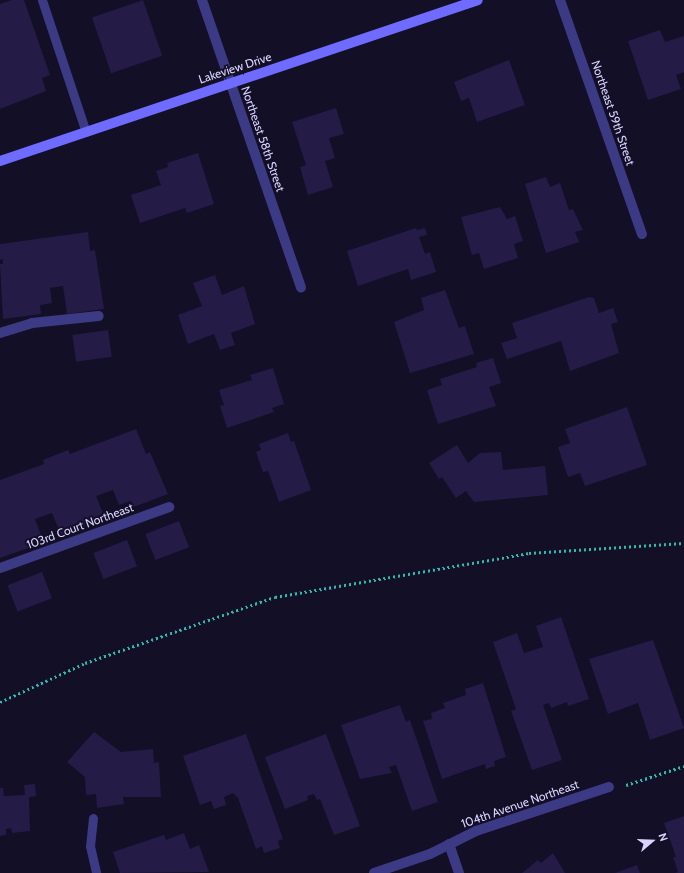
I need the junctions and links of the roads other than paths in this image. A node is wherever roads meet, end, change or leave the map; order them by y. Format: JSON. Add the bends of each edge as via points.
{"nodes":[{"id":1,"x":42,"y":0,"type":"edge"},
{"id":2,"x":202,"y":0,"type":"edge"},
{"id":3,"x":478,"y":0,"type":"edge"},
{"id":4,"x":560,"y":0,"type":"edge"},
{"id":5,"x":230,"y":83,"type":"junction"},
{"id":6,"x":86,"y":132,"type":"junction"},
{"id":7,"x":0,"y":161,"type":"edge"},
{"id":8,"x":642,"y":234,"type":"dead end"},
{"id":9,"x":301,"y":287,"type":"dead end"},
{"id":10,"x":99,"y":316,"type":"dead end"},
{"id":11,"x":0,"y":333,"type":"edge"},
{"id":12,"x":169,"y":507,"type":"dead end"},
{"id":13,"x":0,"y":568,"type":"edge"},
{"id":14,"x":609,"y":787,"type":"dead end"},
{"id":15,"x":93,"y":818,"type":"dead end"},
{"id":16,"x":449,"y":844,"type":"junction"},
{"id":17,"x":96,"y":873,"type":"edge"},
{"id":18,"x":374,"y":873,"type":"edge"},
{"id":19,"x":459,"y":873,"type":"edge"}],
"edges":[{"from":1,"to":6,"type":"lane"},
{"from":2,"to":5,"type":"street","name":"Northeast 58th Street"},
{"from":3,"to":5,"type":"street","name":"Lakeview Drive"},
{"from":4,"to":8,"type":"street","name":"Northeast 59th Street"},
{"from":5,"to":6,"type":"street","name":"Lakeview Drive"},
{"from":5,"to":9,"type":"street","name":"Northeast 58th Street"},
{"from":6,"to":7,"type":"street","name":"Lakeview Drive"},
{"from":10,"to":11,"type":"street","via":[[32,323]]},
{"from":12,"to":13,"type":"street","name":"103rd Court Northeast"},
{"from":14,"to":16,"type":"street","name":"104th Avenue Northeast","via":[[476,831]]},
{"from":15,"to":17,"type":"lane","via":[[90,846]]},
{"from":16,"to":18,"type":"street","name":"104th Avenue Northeast"},
{"from":16,"to":19,"type":"street"}]}
